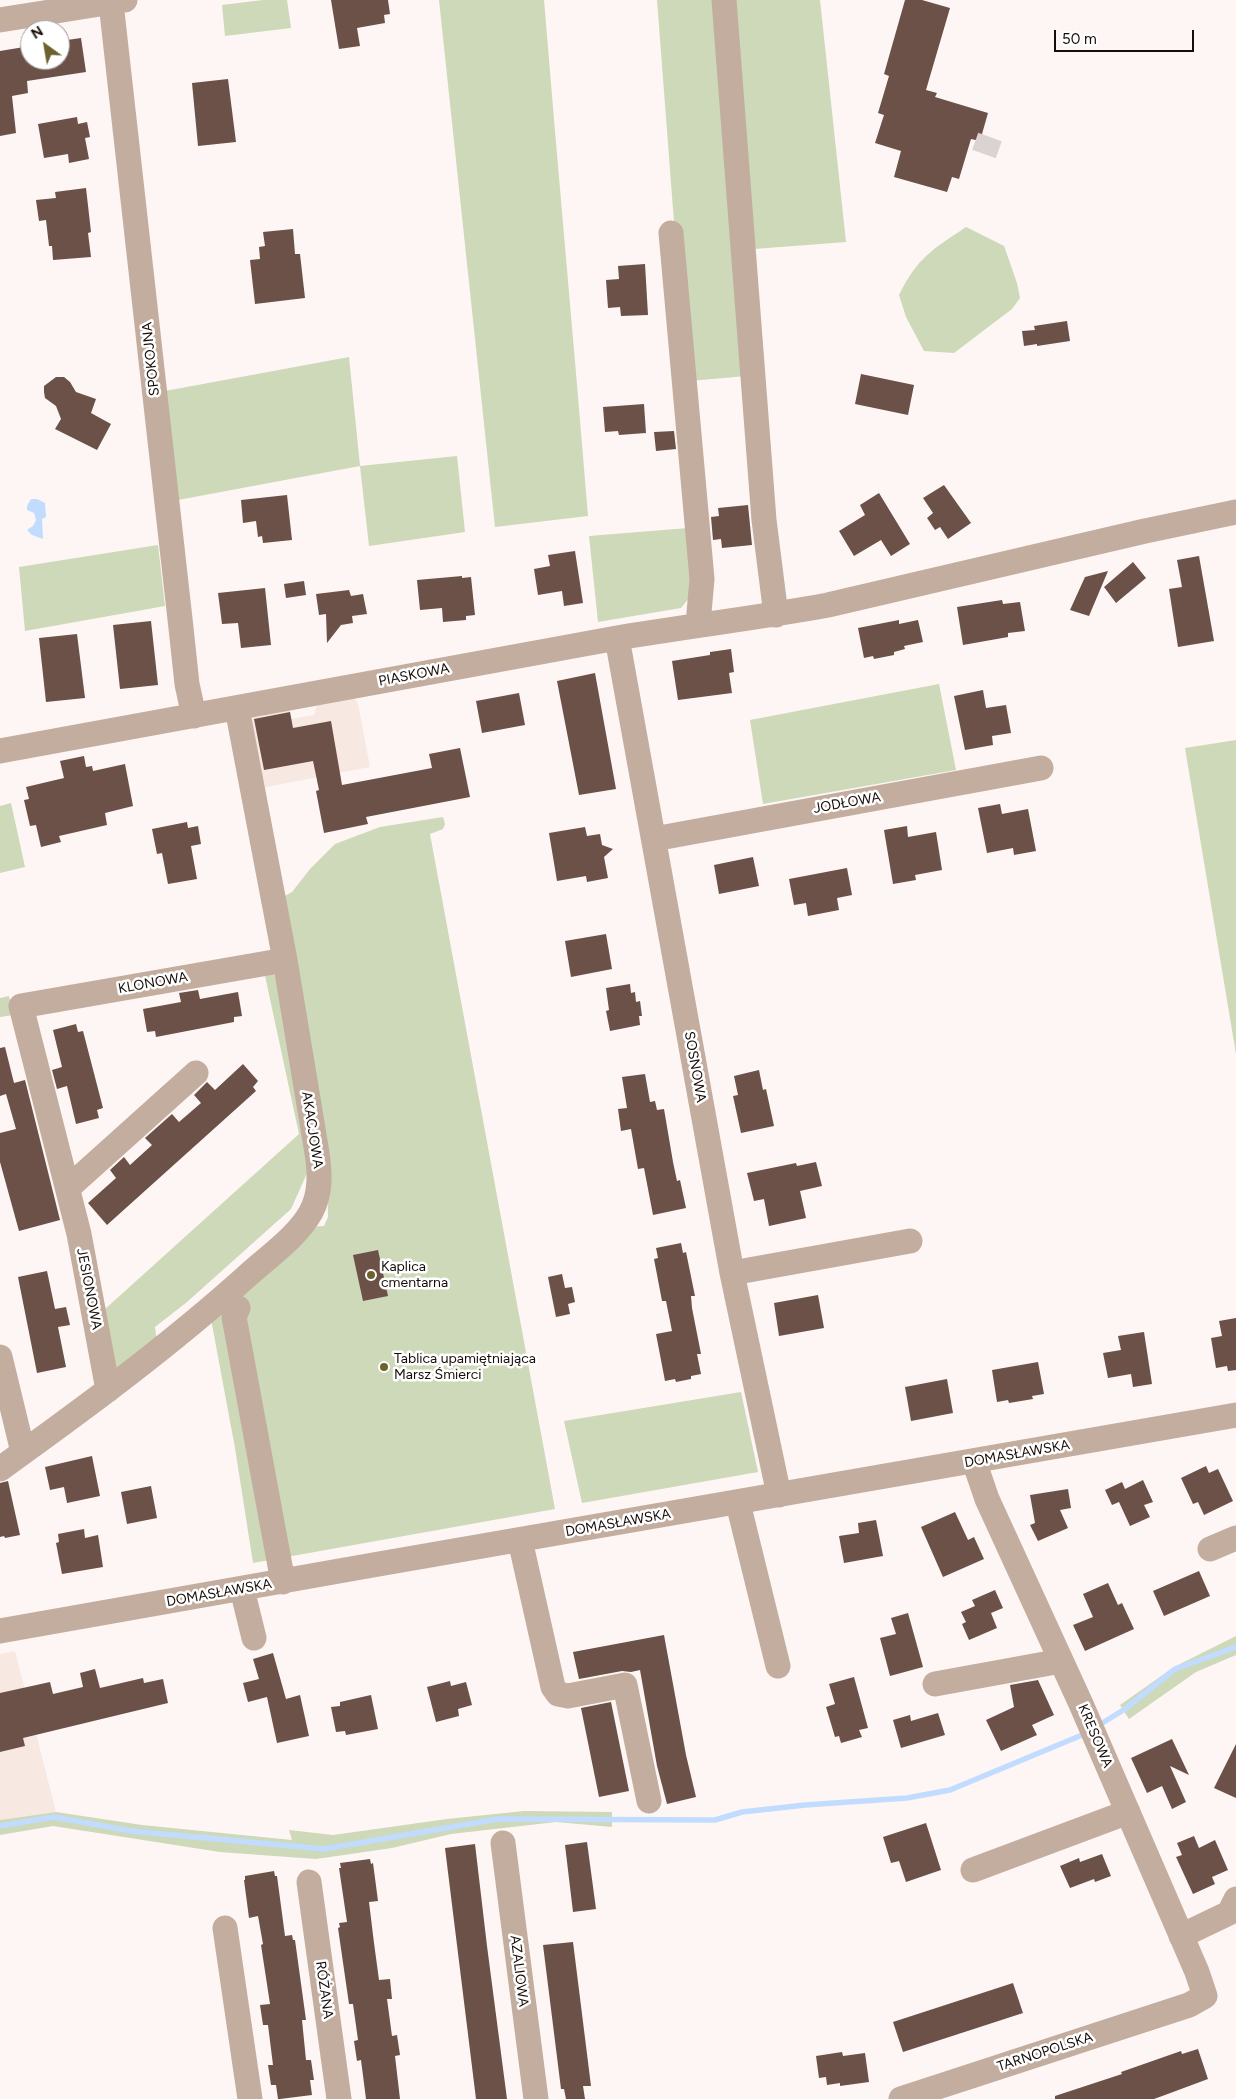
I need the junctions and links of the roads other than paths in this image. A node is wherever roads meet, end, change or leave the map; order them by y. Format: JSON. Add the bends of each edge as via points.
{"nodes":[{"id":1,"x":724,"y":0,"type":"edge"},
{"id":2,"x":118,"y":1,"type":"edge"},
{"id":3,"x":0,"y":20,"type":"edge"},
{"id":4,"x":671,"y":233,"type":"dead end"},
{"id":5,"x":1236,"y":512,"type":"edge"},
{"id":6,"x":776,"y":615,"type":"junction"},
{"id":7,"x":698,"y":624,"type":"junction"},
{"id":8,"x":618,"y":638,"type":"junction"},
{"id":9,"x":238,"y":708,"type":"junction"},
{"id":10,"x":194,"y":716,"type":"junction"},
{"id":11,"x":0,"y":751,"type":"edge"},
{"id":12,"x":1041,"y":768,"type":"dead end"},
{"id":13,"x":654,"y":839,"type":"junction"},
{"id":14,"x":285,"y":960,"type":"junction"},
{"id":15,"x":21,"y":1006,"type":"joint"},
{"id":16,"x":196,"y":1072,"type":"dead end"},
{"id":17,"x":68,"y":1188,"type":"junction"},
{"id":18,"x":910,"y":1241,"type":"dead end"},
{"id":19,"x":732,"y":1273,"type":"junction"},
{"id":20,"x":238,"y":1308,"type":"dead end"},
{"id":21,"x":0,"y":1357,"type":"edge"},
{"id":22,"x":108,"y":1390,"type":"junction"},
{"id":23,"x":1236,"y":1416,"type":"edge"},
{"id":24,"x":23,"y":1452,"type":"junction"},
{"id":25,"x":974,"y":1462,"type":"junction"},
{"id":26,"x":0,"y":1469,"type":"edge"},
{"id":27,"x":779,"y":1495,"type":"junction"},
{"id":28,"x":738,"y":1503,"type":"junction"},
{"id":29,"x":1236,"y":1538,"type":"edge"},
{"id":30,"x":520,"y":1540,"type":"junction"},
{"id":31,"x":1210,"y":1549,"type":"dead end"},
{"id":32,"x":283,"y":1582,"type":"junction"},
{"id":33,"x":242,"y":1589,"type":"junction"},
{"id":34,"x":0,"y":1631,"type":"edge"},
{"id":35,"x":254,"y":1638,"type":"dead end"},
{"id":36,"x":1061,"y":1661,"type":"junction"},
{"id":37,"x":778,"y":1666,"type":"dead end"},
{"id":38,"x":935,"y":1684,"type":"dead end"},
{"id":39,"x":649,"y":1801,"type":"dead end"},
{"id":40,"x":1128,"y":1812,"type":"junction"},
{"id":41,"x":503,"y":1843,"type":"dead end"},
{"id":42,"x":973,"y":1870,"type":"dead end"},
{"id":43,"x":309,"y":1882,"type":"dead end"},
{"id":44,"x":1236,"y":1899,"type":"edge"},
{"id":45,"x":225,"y":1928,"type":"dead end"},
{"id":46,"x":1181,"y":1936,"type":"junction"},
{"id":47,"x":1189,"y":2005,"type":"joint"},
{"id":48,"x":250,"y":2099,"type":"edge"},
{"id":49,"x":339,"y":2099,"type":"edge"},
{"id":50,"x":536,"y":2099,"type":"edge"},
{"id":51,"x":901,"y":2099,"type":"edge"}],
"edges":[{"from":1,"to":6,"type":"street","via":[[764,520]]},
{"from":2,"to":3,"type":"street"},
{"from":2,"to":10,"type":"street","name":"SPOKOJNA","via":[[181,628]]},
{"from":4,"to":7,"type":"street","via":[[702,579]]},
{"from":5,"to":6,"type":"street","name":"PIASKOWA"},
{"from":6,"to":7,"type":"street","name":"PIASKOWA"},
{"from":7,"to":8,"type":"street","name":"PIASKOWA"},
{"from":8,"to":9,"type":"street","name":"PIASKOWA"},
{"from":8,"to":13,"type":"street","name":"SOSNOWA"},
{"from":9,"to":10,"type":"street","name":"PIASKOWA"},
{"from":9,"to":14,"type":"street","name":"AKACJOWA"},
{"from":10,"to":11,"type":"street","name":"PIASKOWA"},
{"from":12,"to":13,"type":"street","name":"JODŁOWA"},
{"from":13,"to":19,"type":"street","name":"SOSNOWA"},
{"from":14,"to":15,"type":"street","name":"KLONOWA"},
{"from":14,"to":22,"type":"street","name":"AKACJOWA","via":[[320,1174],[311,1212],[298,1230],[230,1291]]},
{"from":15,"to":17,"type":"street","name":"JESIONOWA"},
{"from":16,"to":17,"type":"street"},
{"from":17,"to":22,"type":"street","name":"JESIONOWA"},
{"from":18,"to":19,"type":"street"},
{"from":19,"to":27,"type":"street","name":"SOSNOWA"},
{"from":20,"to":32,"type":"street","via":[[234,1317]]},
{"from":21,"to":24,"type":"street"},
{"from":22,"to":24,"type":"street","name":"AKACJOWA"},
{"from":23,"to":25,"type":"street","name":"DOMASŁAWSKA"},
{"from":24,"to":26,"type":"street","name":"AKACJOWA"},
{"from":25,"to":27,"type":"street","name":"DOMASŁAWSKA"},
{"from":25,"to":36,"type":"street","name":"KRESOWA","via":[[987,1499]]},
{"from":27,"to":28,"type":"street","name":"DOMASŁAWSKA"},
{"from":28,"to":30,"type":"street","name":"DOMASŁAWSKA"},
{"from":28,"to":37,"type":"street"},
{"from":29,"to":31,"type":"street"},
{"from":30,"to":32,"type":"street","name":"DOMASŁAWSKA"},
{"from":30,"to":39,"type":"street","via":[[553,1687],[558,1694],[568,1696],[625,1685]]},
{"from":32,"to":33,"type":"street","name":"DOMASŁAWSKA"},
{"from":33,"to":34,"type":"street","name":"DOMASŁAWSKA"},
{"from":33,"to":35,"type":"street"},
{"from":36,"to":38,"type":"street"},
{"from":36,"to":40,"type":"street","name":"KRESOWA"},
{"from":40,"to":42,"type":"street"},
{"from":40,"to":46,"type":"street","name":"KRESOWA"},
{"from":41,"to":50,"type":"street","name":"AZALIOWA"},
{"from":43,"to":49,"type":"street","name":"RÓŻANA"},
{"from":44,"to":46,"type":"street","via":[[1229,1913]]},
{"from":45,"to":48,"type":"street"},
{"from":46,"to":47,"type":"street","name":"KRESOWA","via":[[1205,1996]]},
{"from":47,"to":51,"type":"street","name":"TARNOPOLSKA"}]}
